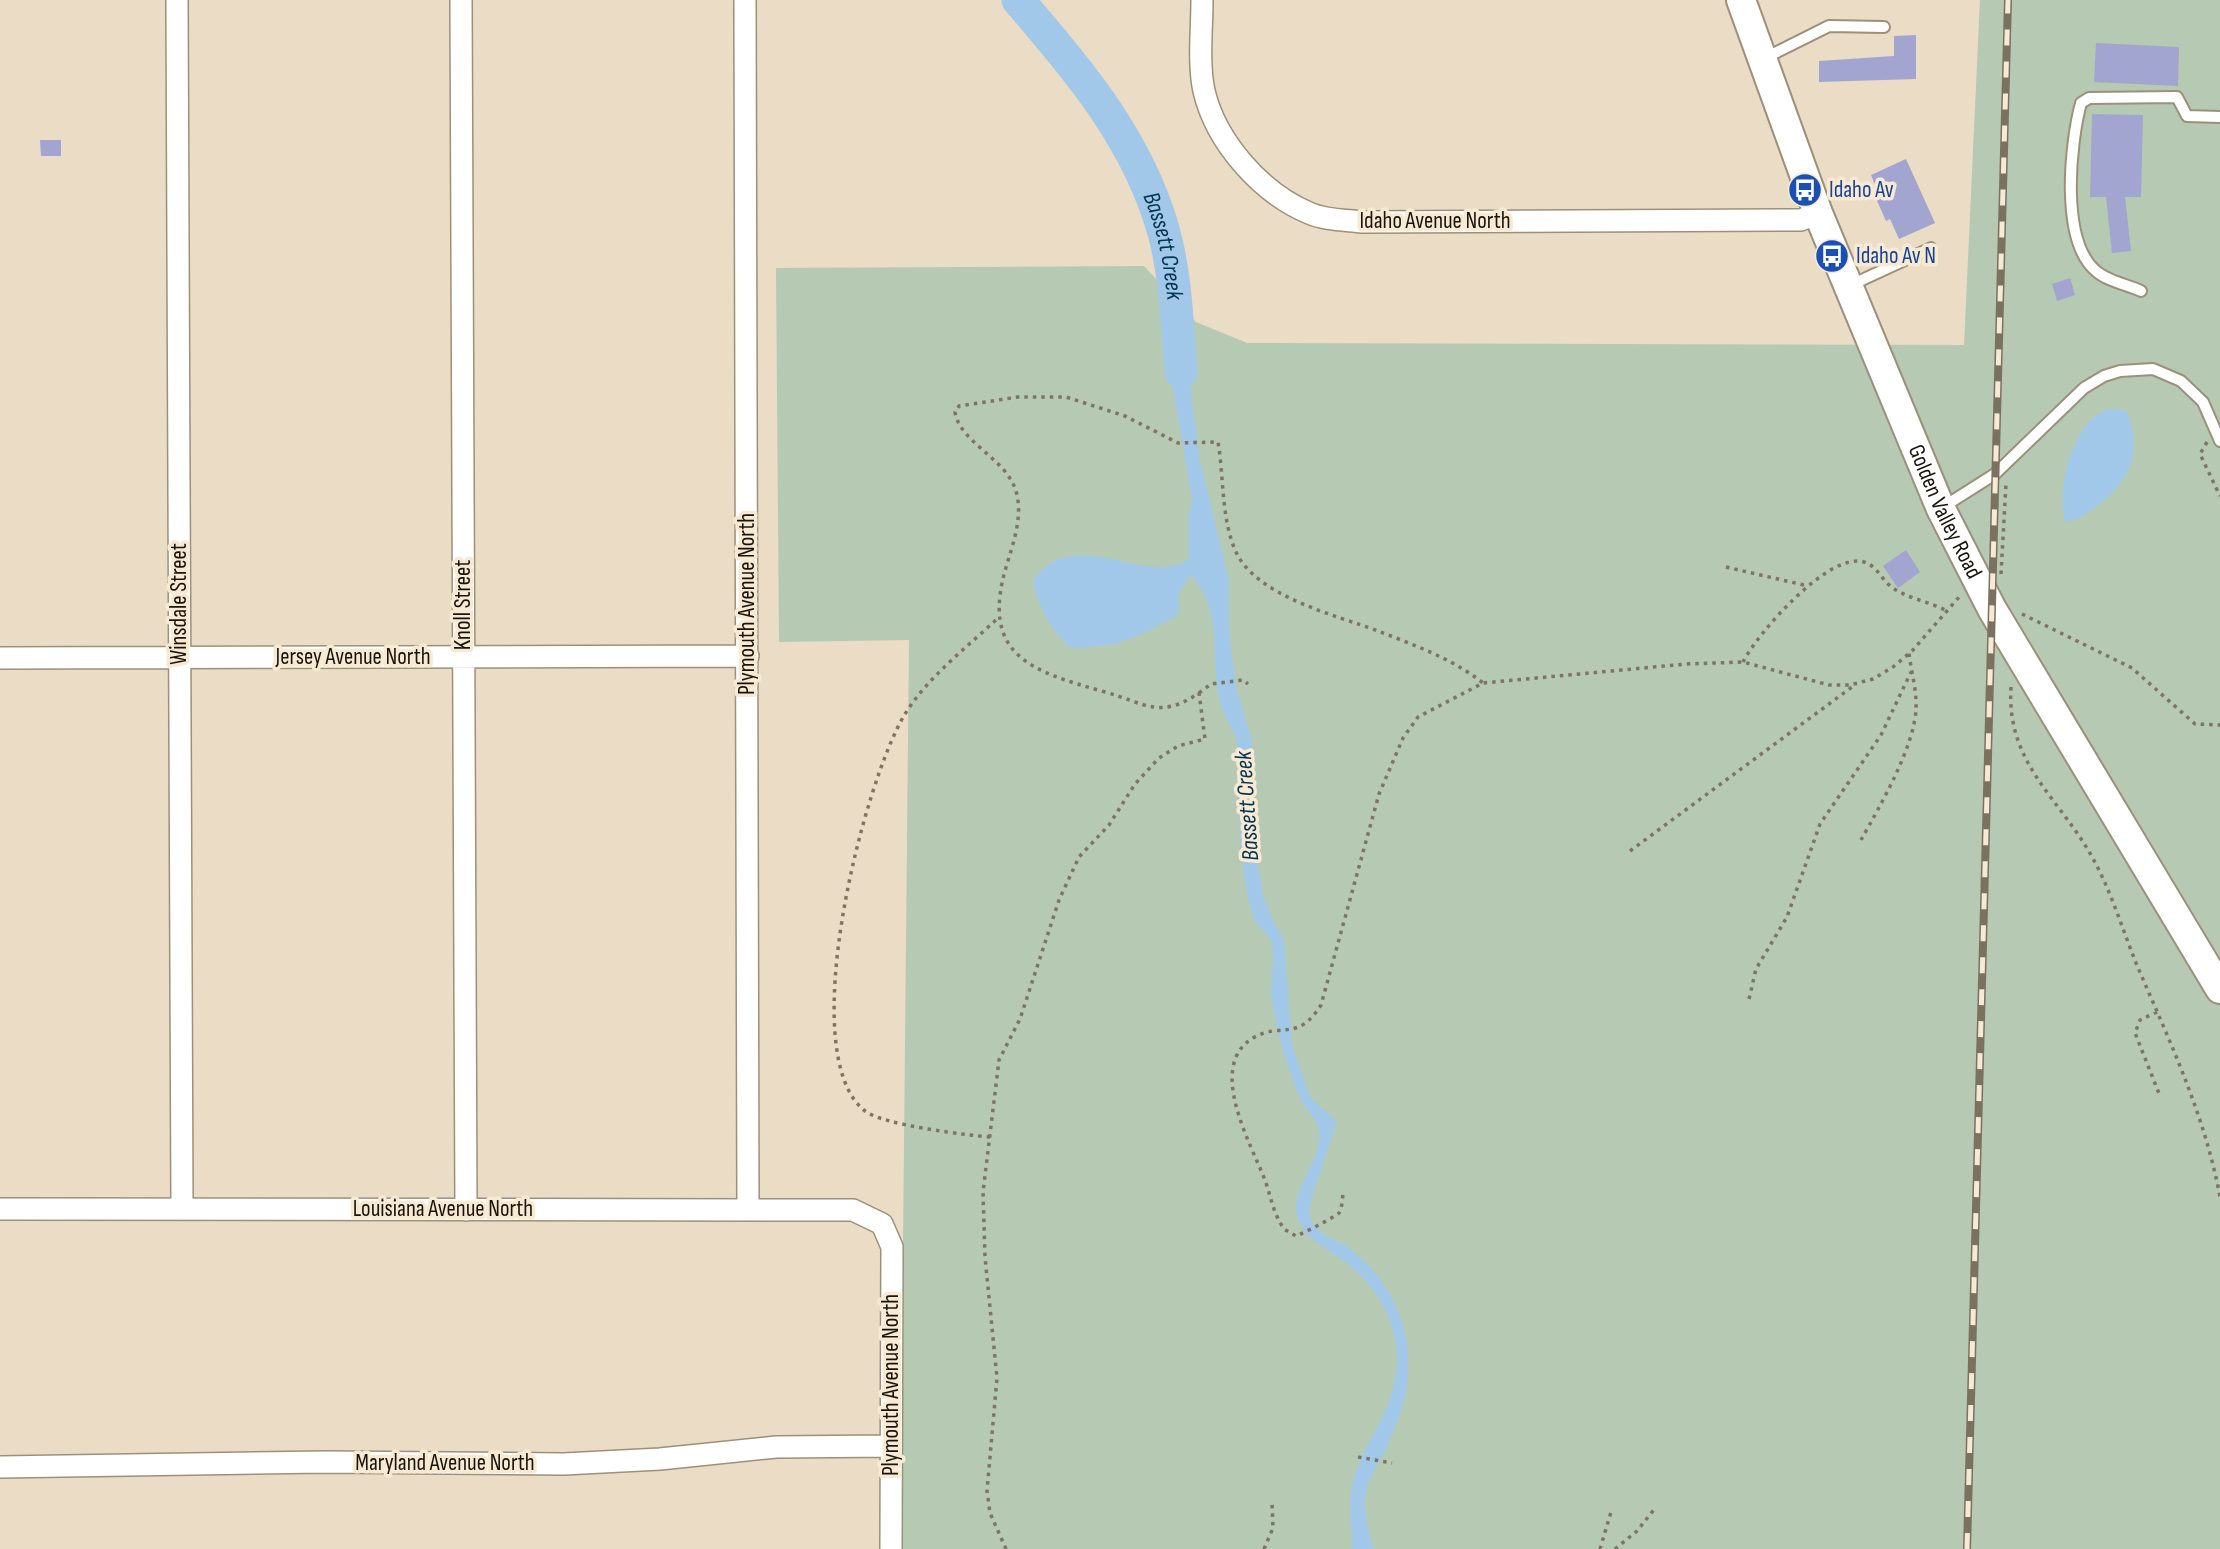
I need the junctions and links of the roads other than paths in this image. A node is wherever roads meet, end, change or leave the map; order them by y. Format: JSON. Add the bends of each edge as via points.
{"nodes":[{"id":1,"x":177,"y":0,"type":"edge"},
{"id":2,"x":461,"y":0,"type":"edge"},
{"id":3,"x":745,"y":0,"type":"edge"},
{"id":4,"x":1202,"y":0,"type":"edge"},
{"id":5,"x":1741,"y":0,"type":"edge"},
{"id":6,"x":1884,"y":27,"type":"dead end"},
{"id":7,"x":1763,"y":59,"type":"junction"},
{"id":8,"x":2220,"y":117,"type":"edge"},
{"id":9,"x":1818,"y":213,"type":"junction"},
{"id":10,"x":1931,"y":248,"type":"dead end"},
{"id":11,"x":1849,"y":286,"type":"junction"},
{"id":12,"x":2141,"y":291,"type":"dead end"},
{"id":13,"x":2219,"y":439,"type":"edge"},
{"id":14,"x":1941,"y":509,"type":"junction"},
{"id":15,"x":748,"y":656,"type":"junction"},
{"id":16,"x":180,"y":657,"type":"junction"},
{"id":17,"x":463,"y":657,"type":"junction"},
{"id":18,"x":0,"y":658,"type":"edge"},
{"id":19,"x":2220,"y":989,"type":"edge"},
{"id":20,"x":182,"y":1208,"type":"junction"},
{"id":21,"x":748,"y":1208,"type":"junction"},
{"id":22,"x":0,"y":1209,"type":"edge"},
{"id":23,"x":466,"y":1210,"type":"junction"},
{"id":24,"x":882,"y":1224,"type":"joint"},
{"id":25,"x":891,"y":1446,"type":"junction"},
{"id":26,"x":0,"y":1467,"type":"edge"},
{"id":27,"x":891,"y":1549,"type":"edge"}],
"edges":[{"from":1,"to":16,"type":"street","name":"Winsdale Street"},
{"from":2,"to":17,"type":"street","name":"Knoll Street"},
{"from":3,"to":15,"type":"street","name":"Plymouth Avenue North"},
{"from":4,"to":9,"type":"street","name":"Idaho Avenue North","via":[[1203,88],[1212,119],[1255,176],[1281,199],[1311,214],[1376,222],[1801,220]]},
{"from":5,"to":7,"type":"street","name":"Golden Valley Road"},
{"from":6,"to":7,"type":"lane","via":[[1829,26]]},
{"from":7,"to":9,"type":"street","name":"Golden Valley Road"},
{"from":8,"to":12,"type":"lane","via":[[2187,116],[2177,97],[2089,98],[2081,103],[2074,131],[2071,187],[2079,247],[2096,272]]},
{"from":9,"to":11,"type":"street","name":"Golden Valley Road"},
{"from":10,"to":11,"type":"lane"},
{"from":11,"to":14,"type":"street","name":"Golden Valley Road"},
{"from":13,"to":14,"type":"lane","via":[[2203,402],[2171,375],[2136,368],[2104,376],[2084,388],[2007,463]]},
{"from":14,"to":19,"type":"street","name":"Golden Valley Road","via":[[1992,609]]},
{"from":15,"to":17,"type":"street","name":"Jersey Avenue North"},
{"from":15,"to":21,"type":"street","name":"Plymouth Avenue North"},
{"from":16,"to":17,"type":"street","name":"Jersey Avenue North"},
{"from":16,"to":18,"type":"street","name":"Jersey Avenue North"},
{"from":16,"to":20,"type":"street","name":"Winsdale Street"},
{"from":17,"to":23,"type":"street","name":"Knoll Street"},
{"from":20,"to":22,"type":"street","name":"Louisiana Avenue North"},
{"from":20,"to":23,"type":"street","name":"Louisiana Avenue North"},
{"from":21,"to":23,"type":"street","name":"Louisiana Avenue North"},
{"from":21,"to":24,"type":"street","name":"Louisiana Avenue North","via":[[853,1210]]},
{"from":24,"to":25,"type":"street","name":"Plymouth Avenue North","via":[[892,1247]]},
{"from":25,"to":26,"type":"street","name":"Maryland Avenue North","via":[[776,1447],[564,1464]]},
{"from":25,"to":27,"type":"street","name":"Plymouth Avenue North"}]}
